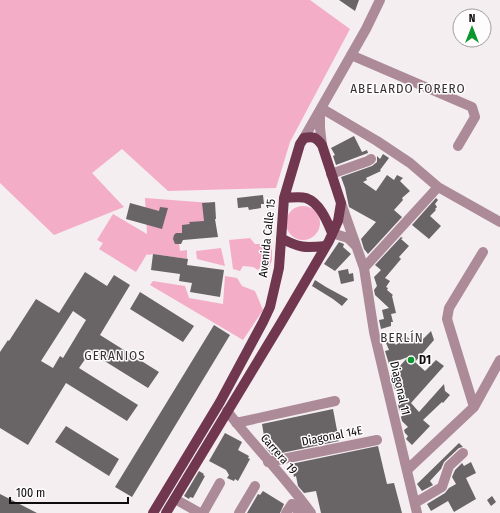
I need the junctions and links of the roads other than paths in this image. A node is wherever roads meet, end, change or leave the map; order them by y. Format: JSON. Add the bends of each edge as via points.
{"nodes":[{"id":1,"x":380,"y":0,"type":"edge"},
{"id":2,"x":351,"y":55,"type":"junction"},
{"id":3,"x":321,"y":108,"type":"junction"},
{"id":4,"x":304,"y":138,"type":"junction"},
{"id":5,"x":322,"y":145,"type":"junction"},
{"id":6,"x":458,"y":146,"type":"dead end"},
{"id":7,"x":371,"y":159,"type":"dead end"},
{"id":8,"x":331,"y":174,"type":"junction"},
{"id":9,"x":438,"y":187,"type":"junction"},
{"id":10,"x":284,"y":198,"type":"junction"},
{"id":11,"x":341,"y":203,"type":"junction"},
{"id":12,"x":500,"y":222,"type":"edge"},
{"id":13,"x":332,"y":233,"type":"junction"},
{"id":14,"x":281,"y":238,"type":"junction"},
{"id":15,"x":325,"y":246,"type":"junction"},
{"id":16,"x":356,"y":246,"type":"junction"},
{"id":17,"x":483,"y":252,"type":"dead end"},
{"id":18,"x":364,"y":268,"type":"junction"},
{"id":19,"x":500,"y":360,"type":"edge"},
{"id":20,"x":335,"y":401,"type":"dead end"},
{"id":21,"x":474,"y":407,"type":"junction"},
{"id":22,"x":227,"y":411,"type":"junction"},
{"id":23,"x":236,"y":423,"type":"junction"},
{"id":24,"x":377,"y":440,"type":"dead end"},
{"id":25,"x":463,"y":453,"type":"dead end"},
{"id":26,"x":268,"y":462,"type":"junction"},
{"id":27,"x":407,"y":470,"type":"junction"},
{"id":28,"x":220,"y":483,"type":"dead end"},
{"id":29,"x":255,"y":486,"type":"dead end"},
{"id":30,"x":175,"y":499,"type":"junction"},
{"id":31,"x":416,"y":508,"type":"edge"},
{"id":32,"x":153,"y":513,"type":"edge"},
{"id":33,"x":166,"y":513,"type":"edge"},
{"id":34,"x":201,"y":513,"type":"edge"},
{"id":35,"x":239,"y":513,"type":"edge"},
{"id":36,"x":286,"y":513,"type":"edge"},
{"id":37,"x":300,"y":513,"type":"edge"},
{"id":38,"x":311,"y":513,"type":"edge"}],
"edges":[{"from":1,"to":2,"type":"street"},
{"from":2,"to":3,"type":"street"},
{"from":2,"to":6,"type":"street","via":[[472,107],[475,116]]},
{"from":3,"to":4,"type":"street"},
{"from":3,"to":5,"type":"street"},
{"from":3,"to":9,"type":"street","via":[[410,163]]},
{"from":4,"to":5,"type":"main road","via":[[317,138]]},
{"from":4,"to":10,"type":"main road","name":"Avenida Calle 15"},
{"from":5,"to":8,"type":"main road"},
{"from":7,"to":8,"type":"street"},
{"from":8,"to":11,"type":"main road"},
{"from":9,"to":12,"type":"street"},
{"from":9,"to":18,"type":"street"},
{"from":10,"to":13,"type":"main road","via":[[306,198],[312,202],[324,215]]},
{"from":10,"to":14,"type":"main road","name":"Avenida Calle 15"},
{"from":11,"to":13,"type":"main road","via":[[338,221]]},
{"from":11,"to":16,"type":"street","name":"Diagonal 11"},
{"from":13,"to":15,"type":"main road"},
{"from":13,"to":16,"type":"street","via":[[348,238]]},
{"from":14,"to":15,"type":"main road","via":[[305,248]]},
{"from":14,"to":32,"type":"main road","name":"Avenida Calle 15","via":[[279,268],[270,307],[220,402]]},
{"from":15,"to":22,"type":"main road"},
{"from":16,"to":18,"type":"street","name":"Diagonal 11"},
{"from":17,"to":21,"type":"street","via":[[449,308],[447,319]]},
{"from":18,"to":27,"type":"street","name":"Diagonal 11","via":[[374,332]]},
{"from":19,"to":21,"type":"street"},
{"from":20,"to":23,"type":"street"},
{"from":21,"to":27,"type":"street"},
{"from":22,"to":23,"type":"street","name":"Carrera 19"},
{"from":22,"to":30,"type":"main road"},
{"from":23,"to":26,"type":"street","name":"Carrera 19"},
{"from":24,"to":26,"type":"street","name":"Diagonal 14E"},
{"from":25,"to":31,"type":"street","via":[[449,466],[442,487]]},
{"from":26,"to":38,"type":"street","name":"Carrera 19"},
{"from":27,"to":31,"type":"street","name":"Diagonal 11"},
{"from":28,"to":34,"type":"street"},
{"from":29,"to":35,"type":"street"},
{"from":30,"to":33,"type":"main road"},
{"from":30,"to":34,"type":"street"},
{"from":36,"to":37,"type":"street","via":[[292,504]]}]}
